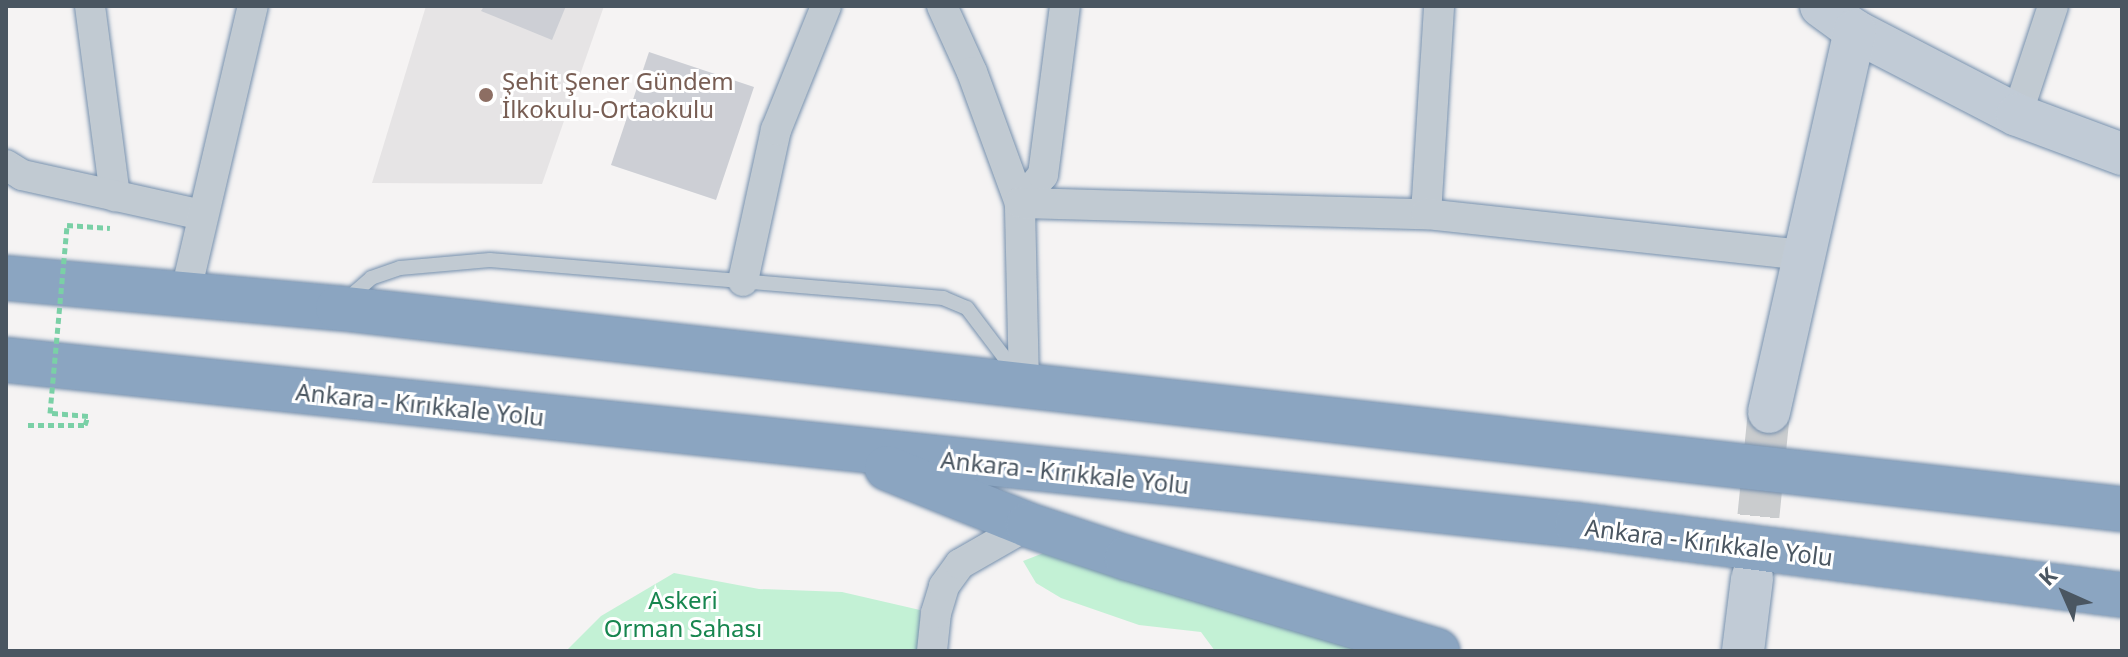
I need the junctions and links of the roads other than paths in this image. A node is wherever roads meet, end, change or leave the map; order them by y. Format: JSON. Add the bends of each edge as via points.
{"nodes":[{"id":1,"x":90,"y":6,"type":"edge"},
{"id":2,"x":253,"y":6,"type":"edge"},
{"id":3,"x":826,"y":6,"type":"edge"},
{"id":4,"x":942,"y":6,"type":"edge"},
{"id":5,"x":1065,"y":6,"type":"edge"},
{"id":6,"x":1439,"y":6,"type":"edge"},
{"id":7,"x":1821,"y":6,"type":"edge"},
{"id":8,"x":2053,"y":6,"type":"edge"},
{"id":9,"x":1855,"y":31,"type":"junction"},
{"id":10,"x":2017,"y":115,"type":"junction"},
{"id":11,"x":2122,"y":154,"type":"edge"},
{"id":12,"x":6,"y":165,"type":"edge"},
{"id":13,"x":115,"y":196,"type":"junction"},
{"id":14,"x":1020,"y":203,"type":"junction"},
{"id":15,"x":1426,"y":214,"type":"junction"},
{"id":16,"x":202,"y":215,"type":"junction"},
{"id":17,"x":1806,"y":255,"type":"junction"},
{"id":18,"x":6,"y":278,"type":"edge"},
{"id":19,"x":743,"y":281,"type":"junction"},
{"id":20,"x":185,"y":295,"type":"junction"},
{"id":21,"x":338,"y":308,"type":"junction"},
{"id":22,"x":6,"y":360,"type":"edge"},
{"id":23,"x":1024,"y":384,"type":"junction"},
{"id":24,"x":1769,"y":412,"type":"tunnel mouth"},
{"id":25,"x":841,"y":449,"type":"junction"},
{"id":26,"x":2122,"y":509,"type":"edge"},
{"id":27,"x":1028,"y":525,"type":"junction"},
{"id":28,"x":1752,"y":579,"type":"tunnel mouth"},
{"id":29,"x":2122,"y":595,"type":"edge"},
{"id":30,"x":932,"y":651,"type":"edge"},
{"id":31,"x":1437,"y":651,"type":"edge"},
{"id":32,"x":1743,"y":651,"type":"edge"}],
"edges":[{"from":1,"to":13,"type":"street"},
{"from":2,"to":16,"type":"street"},
{"from":3,"to":19,"type":"street","via":[[776,130]]},
{"from":4,"to":14,"type":"street"},
{"from":5,"to":14,"type":"street","via":[[1043,175]]},
{"from":6,"to":15,"type":"street"},
{"from":7,"to":9,"type":"street"},
{"from":8,"to":10,"type":"street"},
{"from":9,"to":10,"type":"street"},
{"from":9,"to":17,"type":"street"},
{"from":10,"to":11,"type":"street"},
{"from":12,"to":13,"type":"street","via":[[22,175]]},
{"from":13,"to":16,"type":"street"},
{"from":14,"to":15,"type":"street"},
{"from":14,"to":23,"type":"street"},
{"from":15,"to":17,"type":"street"},
{"from":16,"to":20,"type":"street"},
{"from":17,"to":24,"type":"street"},
{"from":18,"to":20,"type":"highway"},
{"from":19,"to":21,"type":"lane","via":[[490,260],[400,268],[371,278]]},
{"from":19,"to":23,"type":"lane","via":[[943,298],[967,308]]},
{"from":20,"to":21,"type":"highway"},
{"from":21,"to":23,"type":"highway"},
{"from":22,"to":25,"type":"highway","name":"Ankara - Kırıkkale Yolu"},
{"from":23,"to":26,"type":"highway"},
{"from":25,"to":27,"type":"highway"},
{"from":25,"to":29,"type":"highway","name":"Ankara - Kırıkkale Yolu","via":[[1577,525]]},
{"from":27,"to":30,"type":"street","via":[[960,564],[944,586]]},
{"from":27,"to":31,"type":"highway"},
{"from":28,"to":32,"type":"street"}]}
